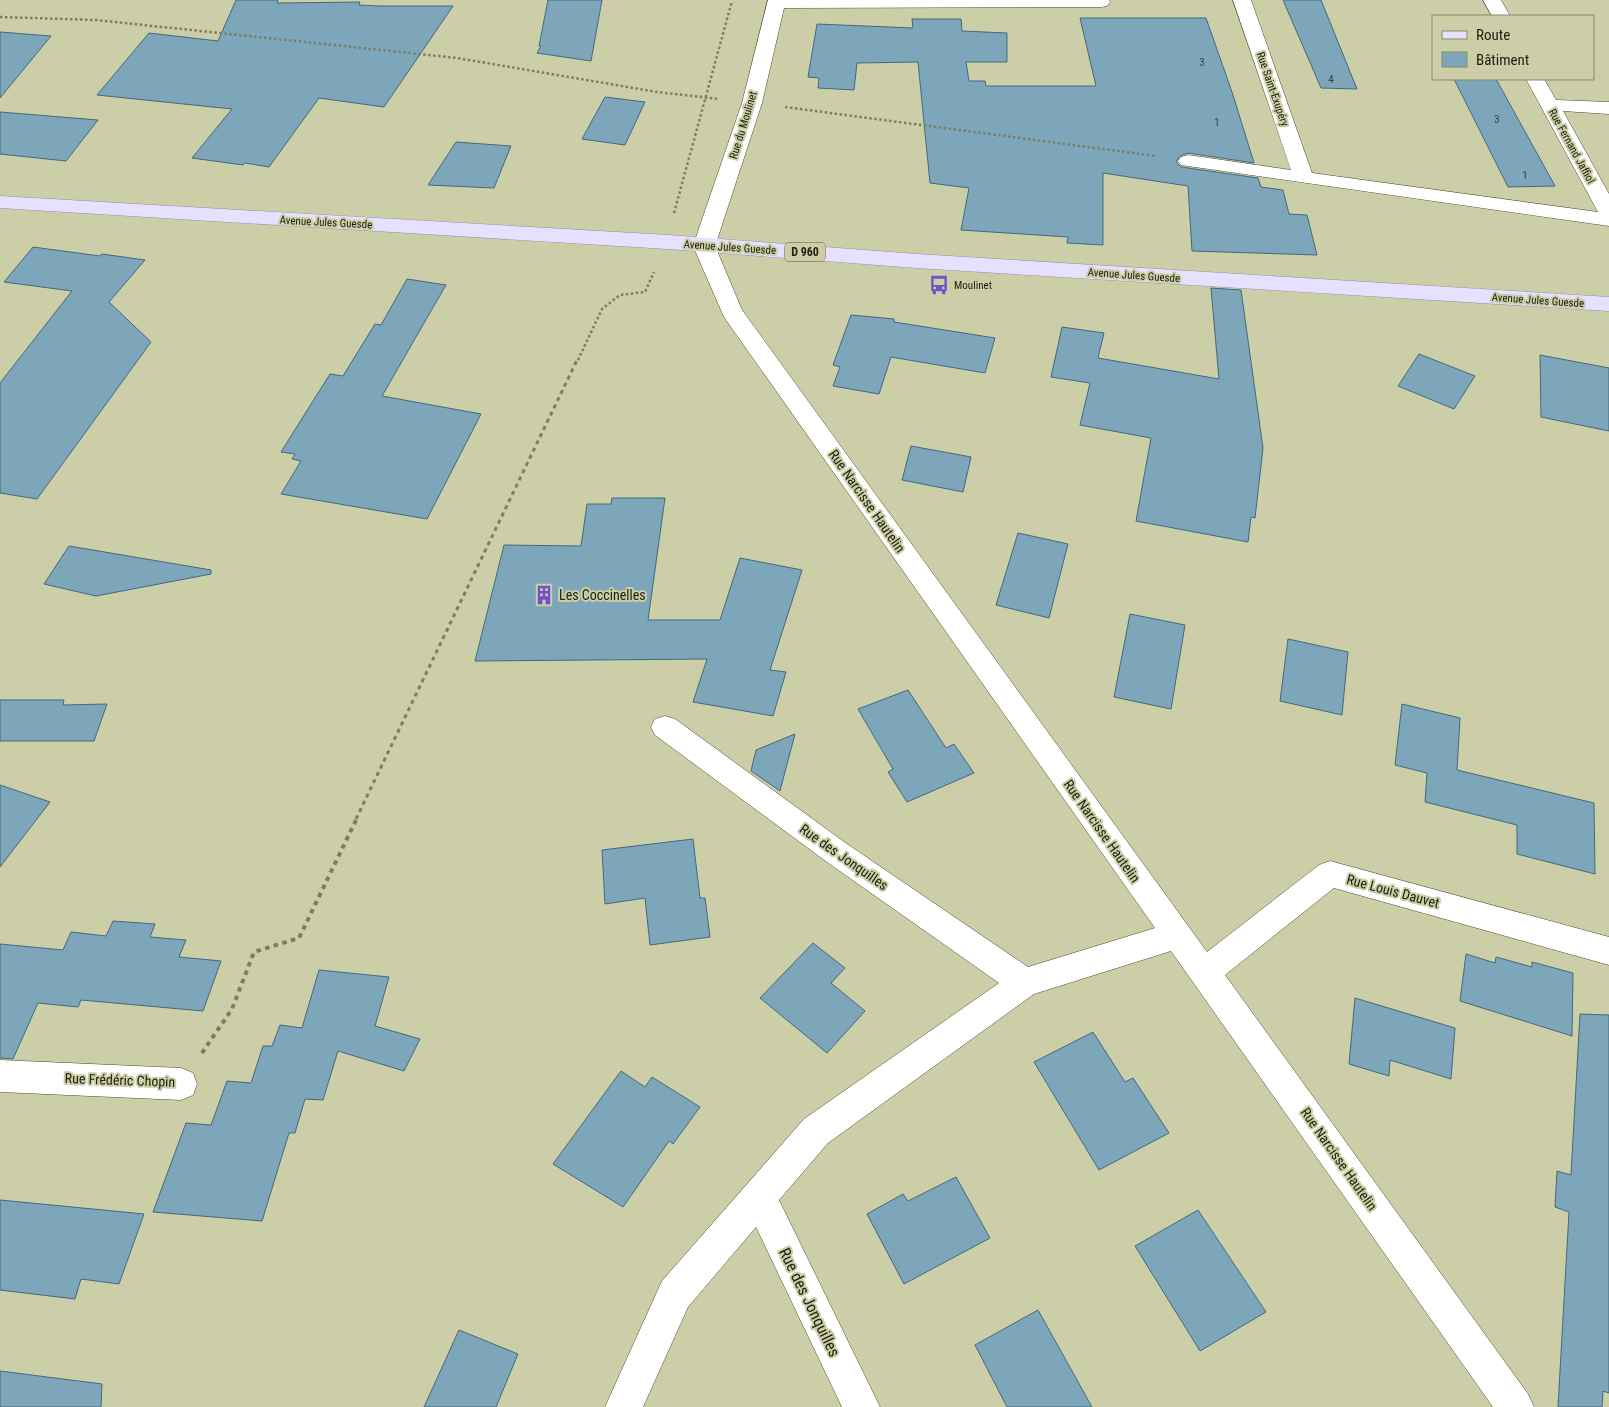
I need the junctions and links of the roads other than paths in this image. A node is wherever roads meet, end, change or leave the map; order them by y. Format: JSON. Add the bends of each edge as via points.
{"nodes":[{"id":1,"x":1242,"y":0,"type":"edge"},
{"id":2,"x":1492,"y":0,"type":"edge"},
{"id":3,"x":776,"y":2,"type":"edge"},
{"id":4,"x":1101,"y":2,"type":"dead end"},
{"id":5,"x":1500,"y":15,"type":"edge"},
{"id":6,"x":1536,"y":80,"type":"edge"},
{"id":7,"x":1550,"y":105,"type":"junction"},
{"id":8,"x":1609,"y":108,"type":"edge"},
{"id":9,"x":1188,"y":161,"type":"road end"},
{"id":10,"x":1304,"y":178,"type":"junction"},
{"id":11,"x":0,"y":202,"type":"edge"},
{"id":12,"x":1609,"y":213,"type":"edge"},
{"id":13,"x":1609,"y":220,"type":"edge"},
{"id":14,"x":704,"y":246,"type":"junction"},
{"id":15,"x":1609,"y":304,"type":"edge"},
{"id":16,"x":665,"y":727,"type":"dead end"},
{"id":17,"x":1176,"y":935,"type":"junction"},
{"id":18,"x":1609,"y":951,"type":"edge"},
{"id":19,"x":1205,"y":972,"type":"junction"},
{"id":20,"x":1025,"y":983,"type":"junction"},
{"id":21,"x":0,"y":1076,"type":"edge"},
{"id":22,"x":181,"y":1084,"type":"road end"},
{"id":23,"x":759,"y":1196,"type":"junction"},
{"id":24,"x":624,"y":1407,"type":"edge"},
{"id":25,"x":861,"y":1407,"type":"edge"},
{"id":26,"x":1515,"y":1407,"type":"edge"}],
"edges":[{"from":1,"to":10,"type":"street","name":"Rue Saint-Exupéry"},
{"from":2,"to":5,"type":"street"},
{"from":3,"to":4,"type":"street","name":"Rue du Moulinet"},
{"from":3,"to":14,"type":"street","name":"Rue du Moulinet","via":[[752,103]]},
{"from":6,"to":7,"type":"street","name":"Rue Fernand Jaffiol"},
{"from":7,"to":8,"type":"street"},
{"from":7,"to":12,"type":"street","name":"Rue Fernand Jaffiol"},
{"from":9,"to":10,"type":"street"},
{"from":10,"to":13,"type":"street"},
{"from":11,"to":14,"type":"main road","name":"Avenue Jules Guesde","number":"D 960"},
{"from":14,"to":15,"type":"main road","name":"Avenue Jules Guesde","number":"D 960"},
{"from":14,"to":17,"type":"street","name":"Rue Narcisse Hautelin","via":[[732,312]]},
{"from":16,"to":20,"type":"street","name":"Rue des Jonquilles","via":[[837,853]]},
{"from":17,"to":19,"type":"street","name":"Rue Narcisse Hautelin"},
{"from":17,"to":20,"type":"street"},
{"from":18,"to":19,"type":"street","name":"Rue Louis Dauvet","via":[[1330,874]]},
{"from":19,"to":26,"type":"street","name":"Rue Narcisse Hautelin"},
{"from":20,"to":23,"type":"street","via":[[816,1131]]},
{"from":21,"to":22,"type":"street","name":"Rue Frédéric Chopin"},
{"from":23,"to":24,"type":"street","via":[[675,1294]]},
{"from":23,"to":25,"type":"street","name":"Rue des Jonquilles"}]}
